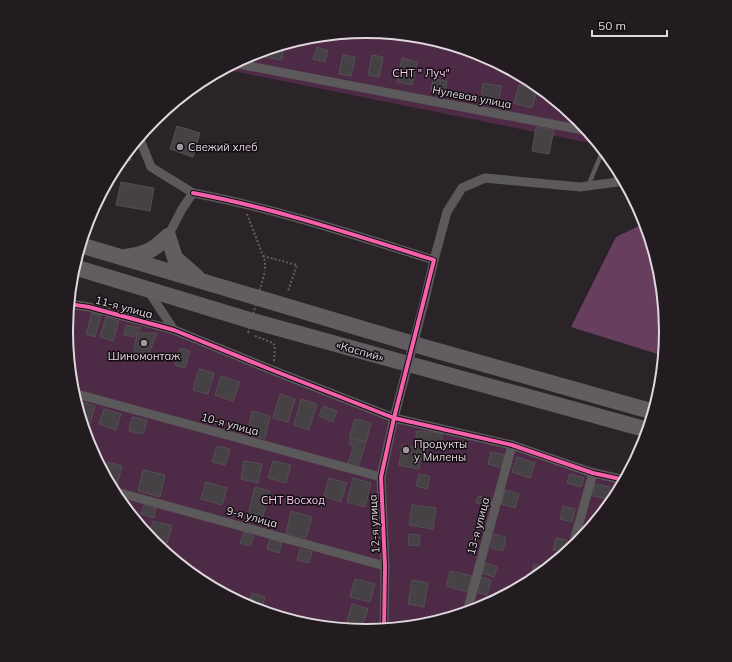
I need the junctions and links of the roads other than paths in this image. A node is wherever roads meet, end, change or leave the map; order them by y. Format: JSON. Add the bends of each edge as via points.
{"nodes":[{"id":1,"x":243,"y":65,"type":"edge"},
{"id":2,"x":578,"y":129,"type":"edge"},
{"id":3,"x":142,"y":144,"type":"edge"},
{"id":4,"x":600,"y":156,"type":"edge"},
{"id":5,"x":618,"y":182,"type":"edge"},
{"id":6,"x":588,"y":186,"type":"junction"},
{"id":7,"x":192,"y":194,"type":"junction"},
{"id":8,"x":168,"y":236,"type":"junction"},
{"id":9,"x":86,"y":247,"type":"edge"},
{"id":10,"x":123,"y":258,"type":"junction"},
{"id":11,"x":434,"y":260,"type":"junction"},
{"id":12,"x":80,"y":268,"type":"edge"},
{"id":13,"x":199,"y":280,"type":"junction"},
{"id":14,"x":147,"y":289,"type":"junction"},
{"id":15,"x":75,"y":305,"type":"edge"},
{"id":16,"x":174,"y":330,"type":"junction"},
{"id":17,"x":80,"y":395,"type":"edge"},
{"id":18,"x":648,"y":410,"type":"edge"},
{"id":19,"x":394,"y":418,"type":"junction"},
{"id":20,"x":642,"y":428,"type":"edge"},
{"id":21,"x":512,"y":445,"type":"junction"},
{"id":22,"x":593,"y":473,"type":"junction"},
{"id":23,"x":381,"y":477,"type":"junction"},
{"id":24,"x":620,"y":479,"type":"edge"},
{"id":25,"x":122,"y":493,"type":"edge"},
{"id":26,"x":576,"y":535,"type":"edge"},
{"id":27,"x":385,"y":566,"type":"junction"},
{"id":28,"x":469,"y":605,"type":"edge"},
{"id":29,"x":384,"y":623,"type":"edge"}],
"edges":[{"from":1,"to":2,"type":"street","name":"Нулевая улица"},
{"from":3,"to":7,"type":"street","via":[[151,167]]},
{"from":4,"to":6,"type":"lane"},
{"from":5,"to":6,"type":"street","name":"12-я улица"},
{"from":6,"to":11,"type":"street","name":"12-я улица","via":[[485,178],[462,188],[447,212]]},
{"from":7,"to":8,"type":"street"},
{"from":7,"to":11,"type":"street","via":[[229,200]]},
{"from":8,"to":10,"type":"highway","via":[[159,246],[144,254]]},
{"from":8,"to":13,"type":"highway","via":[[175,258]]},
{"from":9,"to":10,"type":"highway","name":"«Каспий»"},
{"from":10,"to":13,"type":"highway","name":"«Каспий»"},
{"from":11,"to":19,"type":"street","name":"12-я улица","bridge":true},
{"from":12,"to":14,"type":"highway","name":"«Каспий»"},
{"from":13,"to":18,"type":"highway","name":"«Каспий»"},
{"from":14,"to":16,"type":"street"},
{"from":14,"to":20,"type":"highway","name":"«Каспий»","via":[[249,320]]},
{"from":15,"to":16,"type":"street","name":"11-я улица"},
{"from":16,"to":19,"type":"street","name":"11-я улица"},
{"from":17,"to":23,"type":"street","name":"10-я улица"},
{"from":19,"to":21,"type":"street","name":"11-я улица"},
{"from":19,"to":23,"type":"street","name":"12-я улица"},
{"from":21,"to":22,"type":"street","name":"11-я улица"},
{"from":21,"to":28,"type":"street","name":"13-я улица"},
{"from":22,"to":24,"type":"street","name":"11-я улица"},
{"from":22,"to":26,"type":"street"},
{"from":23,"to":27,"type":"street","name":"12-я улица"},
{"from":25,"to":27,"type":"street","name":"9-я улица"},
{"from":27,"to":29,"type":"street","name":"12-я улица"}]}
